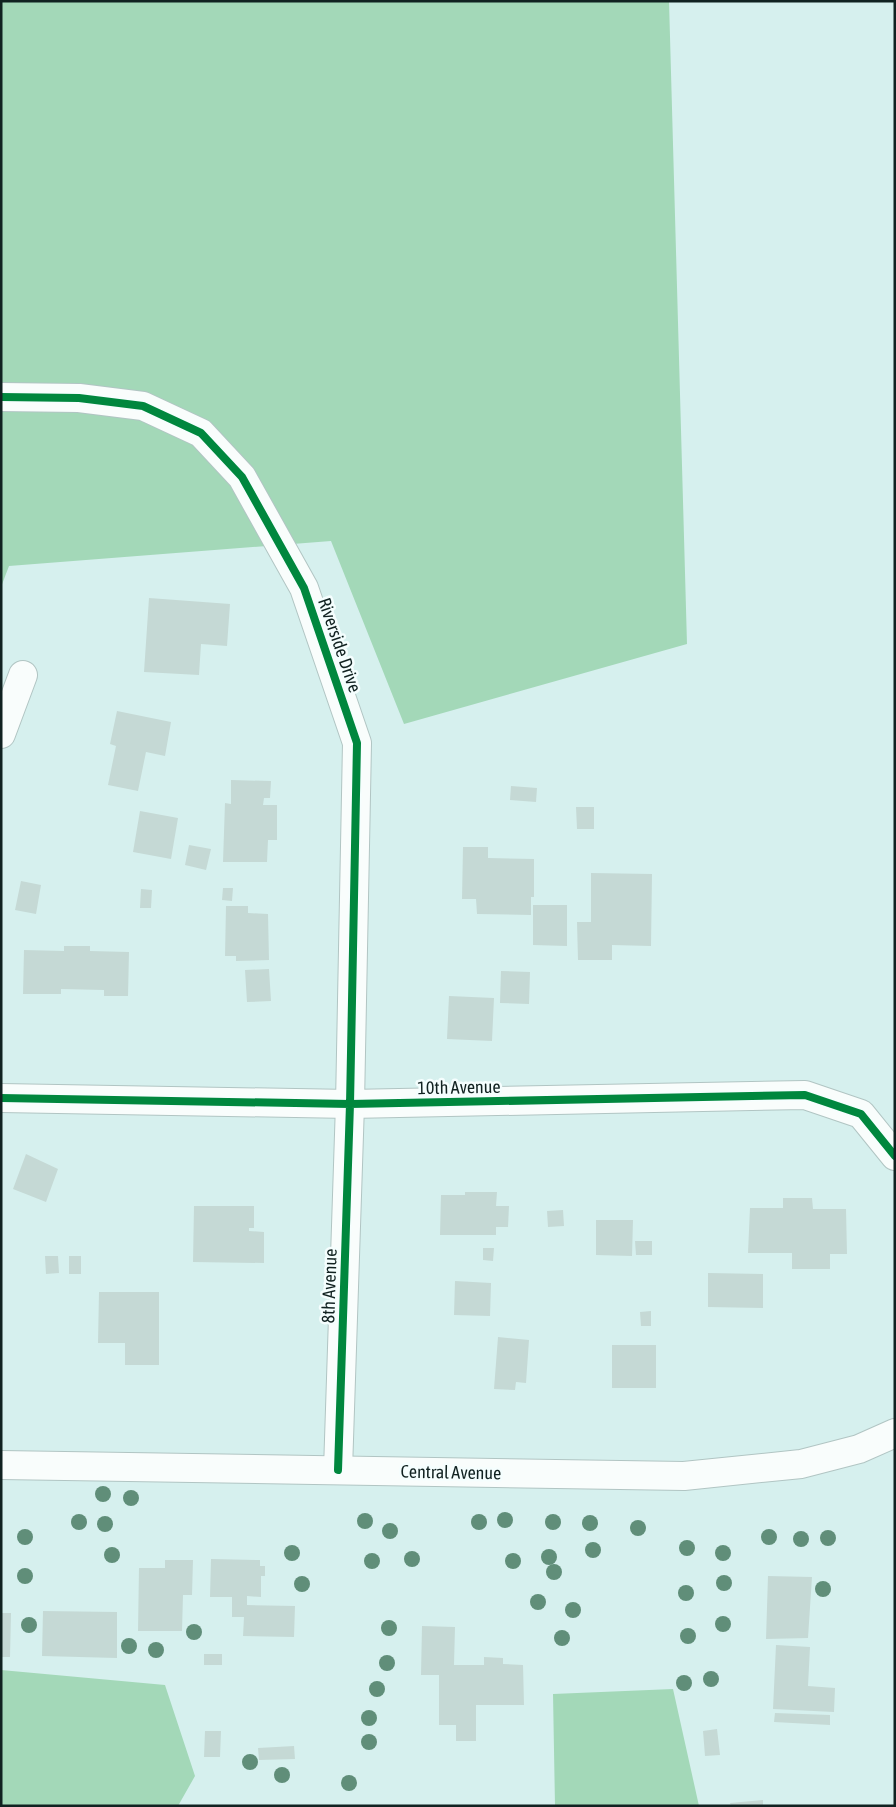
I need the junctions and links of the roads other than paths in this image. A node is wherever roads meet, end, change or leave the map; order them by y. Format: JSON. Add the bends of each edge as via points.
{"nodes":[{"id":1,"x":1,"y":397,"type":"edge"},
{"id":2,"x":22,"y":675,"type":"dead end"},
{"id":3,"x":1,"y":734,"type":"edge"},
{"id":4,"x":1,"y":1098,"type":"edge"},
{"id":5,"x":350,"y":1104,"type":"junction"},
{"id":6,"x":895,"y":1156,"type":"edge"},
{"id":7,"x":895,"y":1433,"type":"edge"},
{"id":8,"x":1,"y":1465,"type":"edge"},
{"id":9,"x":338,"y":1470,"type":"junction"}],
"edges":[{"from":1,"to":5,"type":"street","name":"Riverside Drive","via":[[79,398],[143,406],[201,433],[242,477],[304,588],[357,743]]},
{"from":2,"to":3,"type":"street"},
{"from":4,"to":5,"type":"street","name":"10th Avenue"},
{"from":5,"to":6,"type":"street","name":"10th Avenue","via":[[806,1095],[861,1114]]},
{"from":5,"to":9,"type":"street","name":"8th Avenue"},
{"from":7,"to":9,"type":"street","name":"Central Avenue","via":[[859,1450],[800,1464],[684,1476]]},
{"from":8,"to":9,"type":"street","name":"Central Avenue"}]}
